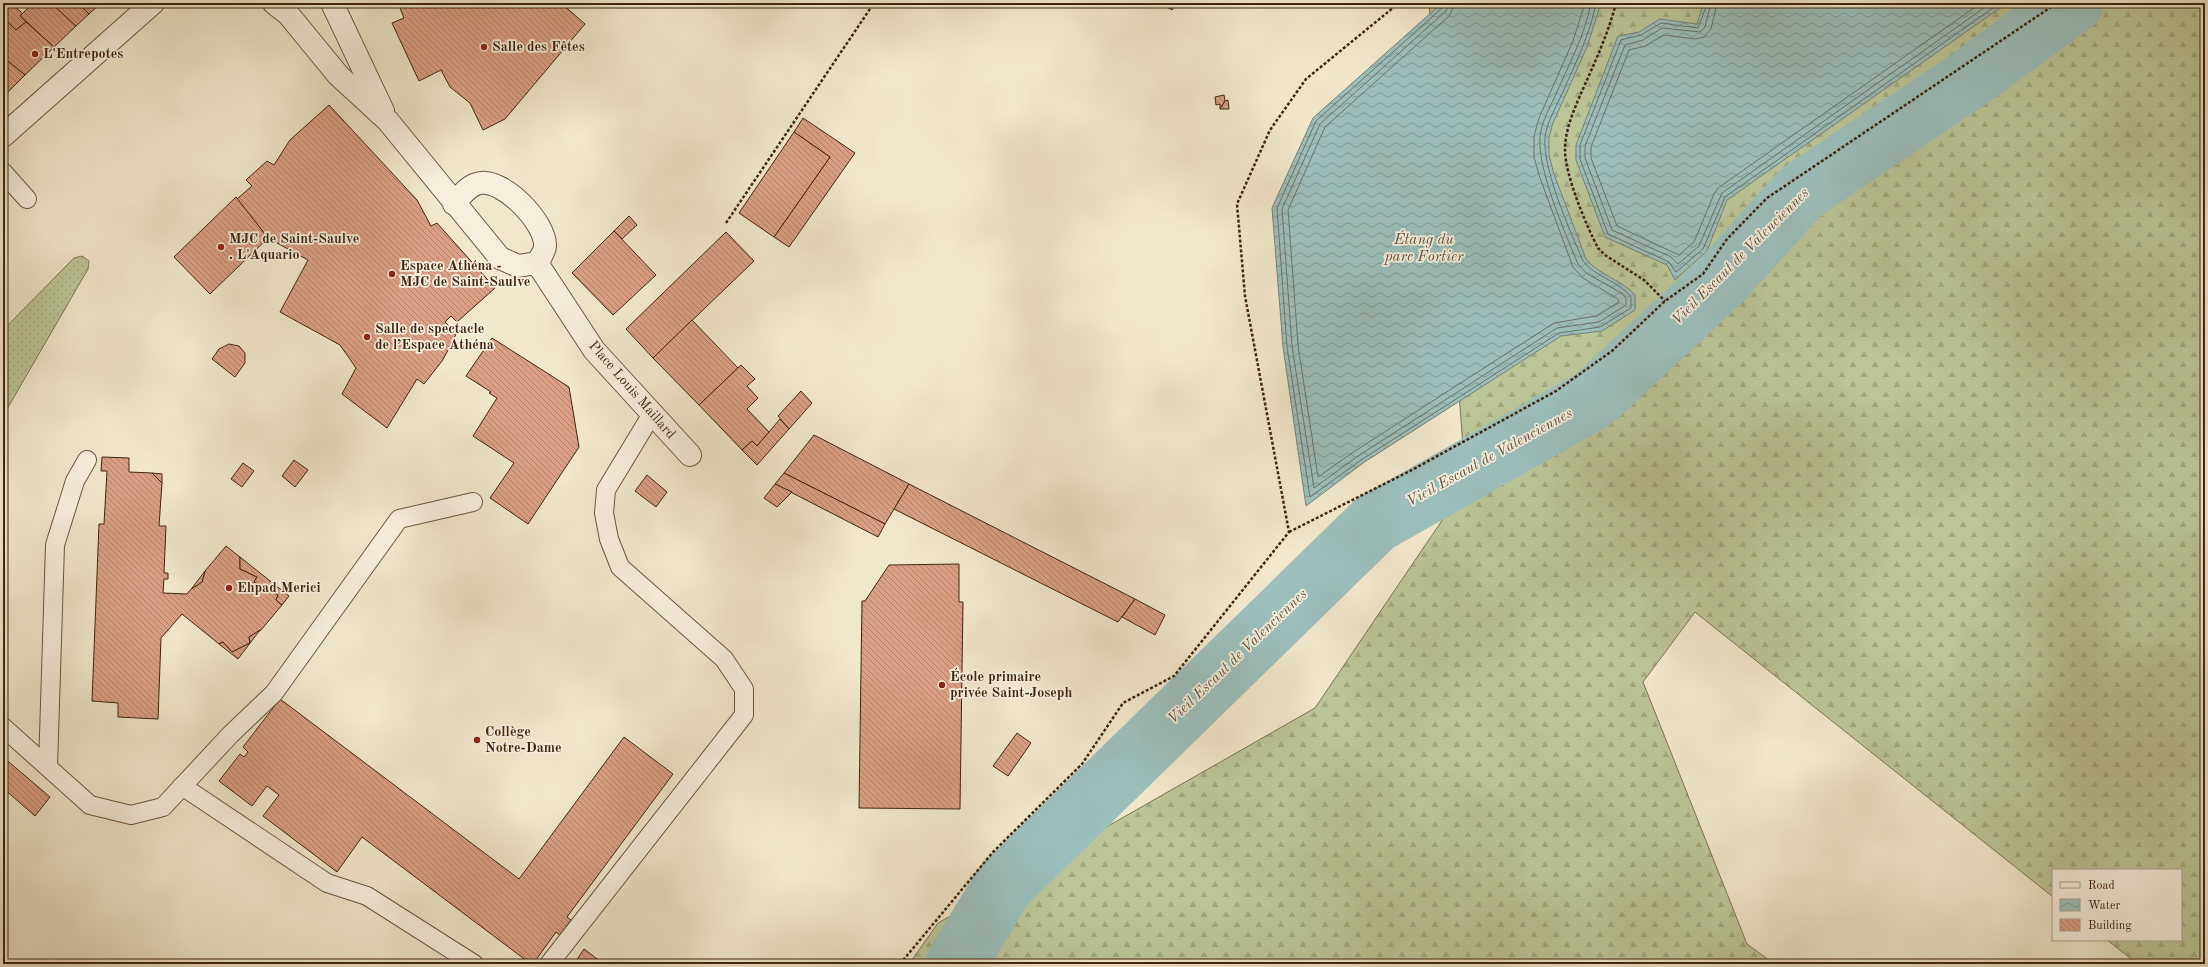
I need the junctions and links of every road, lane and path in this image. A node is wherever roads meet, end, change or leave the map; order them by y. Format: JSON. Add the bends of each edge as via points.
{"nodes":[{"id":1,"x":153,"y":3,"type":"edge"},
{"id":2,"x":332,"y":3,"type":"edge"},
{"id":3,"x":874,"y":3,"type":"edge"},
{"id":4,"x":1399,"y":3,"type":"edge"},
{"id":5,"x":1616,"y":3,"type":"edge"},
{"id":6,"x":2057,"y":3,"type":"edge"},
{"id":7,"x":282,"y":7,"type":"edge"},
{"id":8,"x":388,"y":121,"type":"junction"},
{"id":9,"x":3,"y":136,"type":"edge"},
{"id":10,"x":3,"y":172,"type":"edge"},
{"id":11,"x":27,"y":199,"type":"dead end"},
{"id":12,"x":454,"y":204,"type":"junction"},
{"id":13,"x":726,"y":223,"type":"dead end"},
{"id":14,"x":537,"y":262,"type":"junction"},
{"id":15,"x":1665,"y":302,"type":"junction"},
{"id":16,"x":652,"y":414,"type":"junction"},
{"id":17,"x":690,"y":455,"type":"dead end"},
{"id":18,"x":87,"y":460,"type":"dead end"},
{"id":19,"x":473,"y":502,"type":"dead end"},
{"id":20,"x":1289,"y":532,"type":"junction"},
{"id":21,"x":3,"y":727,"type":"edge"},
{"id":22,"x":48,"y":767,"type":"junction"},
{"id":23,"x":182,"y":786,"type":"junction"},
{"id":24,"x":474,"y":964,"type":"edge"},
{"id":25,"x":548,"y":964,"type":"edge"},
{"id":26,"x":900,"y":964,"type":"edge"}],
"edges":[{"from":1,"to":9,"type":"street"},
{"from":2,"to":8,"type":"street"},
{"from":3,"to":13,"type":"path"},
{"from":4,"to":20,"type":"path","via":[[1306,79],[1270,130],[1237,204],[1245,296]]},
{"from":5,"to":15,"type":"path","via":[[1608,31],[1571,117],[1565,142],[1566,160],[1571,181],[1598,248],[1644,280]]},
{"from":6,"to":15,"type":"path","via":[[1767,198],[1727,239],[1703,274]]},
{"from":7,"to":8,"type":"street","via":[[338,75]]},
{"from":8,"to":12,"type":"street"},
{"from":10,"to":11,"type":"lane"},
{"from":12,"to":14,"type":"street","via":[[500,258],[518,266]]},
{"from":12,"to":14,"type":"street","via":[[470,187],[480,183],[491,183],[513,196],[542,229],[545,247]]},
{"from":14,"to":16,"type":"street","name":"Place Louis Maillard","via":[[594,350]]},
{"from":15,"to":20,"type":"path","via":[[1612,351],[1556,391],[1410,471]]},
{"from":16,"to":17,"type":"street","name":"Place Louis Maillard"},
{"from":16,"to":25,"type":"lane","via":[[606,490],[604,513],[608,539],[620,567],[724,659],[744,689],[744,715]]},
{"from":18,"to":22,"type":"lane","via":[[75,481],[55,545]]},
{"from":19,"to":23,"type":"lane","via":[[399,519],[274,693]]},
{"from":20,"to":26,"type":"path","via":[[1174,676],[1123,703],[1082,764],[993,852]]},
{"from":21,"to":22,"type":"lane"},
{"from":22,"to":23,"type":"lane","via":[[90,805],[131,815],[163,807]]},
{"from":23,"to":24,"type":"lane","via":[[327,883],[367,896]]}]}
